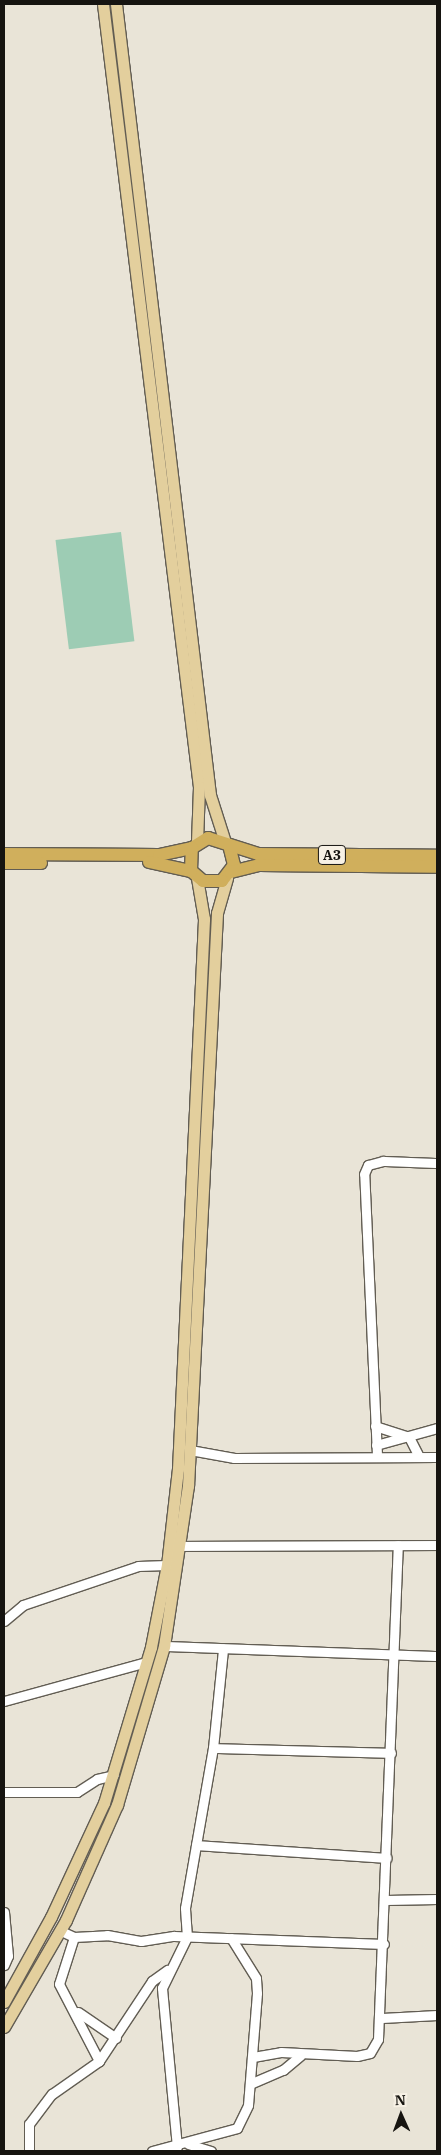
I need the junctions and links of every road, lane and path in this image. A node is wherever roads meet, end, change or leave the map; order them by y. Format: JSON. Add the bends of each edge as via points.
{"nodes":[{"id":1,"x":104,"y":4,"type":"edge"},
{"id":2,"x":116,"y":4,"type":"edge"},
{"id":3,"x":227,"y":844,"type":"junction"},
{"id":4,"x":195,"y":845,"type":"junction"},
{"id":5,"x":4,"y":854,"type":"edge"},
{"id":6,"x":437,"y":856,"type":"edge"},
{"id":7,"x":4,"y":863,"type":"edge"},
{"id":8,"x":437,"y":868,"type":"edge"},
{"id":9,"x":194,"y":874,"type":"junction"},
{"id":10,"x":230,"y":874,"type":"junction"},
{"id":11,"x":437,"y":1164,"type":"edge"},
{"id":12,"x":375,"y":1426,"type":"junction"},
{"id":13,"x":437,"y":1428,"type":"edge"},
{"id":14,"x":409,"y":1438,"type":"junction"},
{"id":15,"x":190,"y":1450,"type":"junction"},
{"id":16,"x":376,"y":1450,"type":"junction"},
{"id":17,"x":419,"y":1457,"type":"junction"},
{"id":18,"x":437,"y":1457,"type":"edge"},
{"id":19,"x":437,"y":1544,"type":"edge"},
{"id":20,"x":398,"y":1545,"type":"junction"},
{"id":21,"x":175,"y":1546,"type":"junction"},
{"id":22,"x":167,"y":1565,"type":"junction"},
{"id":23,"x":4,"y":1621,"type":"edge"},
{"id":24,"x":164,"y":1646,"type":"junction"},
{"id":25,"x":224,"y":1649,"type":"junction"},
{"id":26,"x":394,"y":1656,"type":"junction"},
{"id":27,"x":437,"y":1656,"type":"edge"},
{"id":28,"x":147,"y":1662,"type":"junction"},
{"id":29,"x":4,"y":1701,"type":"edge"},
{"id":30,"x":213,"y":1748,"type":"junction"},
{"id":31,"x":391,"y":1753,"type":"junction"},
{"id":32,"x":114,"y":1775,"type":"junction"},
{"id":33,"x":4,"y":1792,"type":"edge"},
{"id":34,"x":196,"y":1845,"type":"junction"},
{"id":35,"x":387,"y":1858,"type":"junction"},
{"id":36,"x":437,"y":1899,"type":"edge"},
{"id":37,"x":386,"y":1900,"type":"junction"},
{"id":38,"x":4,"y":1912,"type":"edge"},
{"id":39,"x":61,"y":1931,"type":"junction"},
{"id":40,"x":74,"y":1937,"type":"junction"},
{"id":41,"x":187,"y":1937,"type":"junction"},
{"id":42,"x":231,"y":1938,"type":"junction"},
{"id":43,"x":384,"y":1944,"type":"junction"},
{"id":44,"x":4,"y":1965,"type":"edge"},
{"id":45,"x":170,"y":1969,"type":"junction"},
{"id":46,"x":4,"y":2002,"type":"edge"},
{"id":47,"x":73,"y":2009,"type":"junction"},
{"id":48,"x":437,"y":2015,"type":"edge"},
{"id":49,"x":382,"y":2018,"type":"junction"},
{"id":50,"x":4,"y":2027,"type":"edge"},
{"id":51,"x":116,"y":2038,"type":"junction"},
{"id":52,"x":301,"y":2055,"type":"junction"},
{"id":53,"x":253,"y":2057,"type":"junction"},
{"id":54,"x":99,"y":2061,"type":"junction"},
{"id":55,"x":252,"y":2083,"type":"junction"},
{"id":56,"x":188,"y":2144,"type":"junction"},
{"id":57,"x":177,"y":2147,"type":"junction"},
{"id":58,"x":29,"y":2151,"type":"edge"},
{"id":59,"x":152,"y":2151,"type":"edge"},
{"id":60,"x":196,"y":2151,"type":"edge"},
{"id":61,"x":211,"y":2151,"type":"edge"}],
"edges":[{"from":1,"to":4,"type":"main road","via":[[198,788]]},
{"from":2,"to":3,"type":"main road","via":[[210,795]]},
{"from":3,"to":4,"type":"highway","number":"A3","via":[[214,837]]},
{"from":3,"to":6,"type":"highway","number":"A3","via":[[271,855]]},
{"from":3,"to":10,"type":"highway","via":[[234,858]]},
{"from":4,"to":5,"type":"highway","number":"A3","via":[[159,855]]},
{"from":4,"to":9,"type":"highway"},
{"from":7,"to":9,"type":"highway","number":"A3","via":[[160,862]]},
{"from":8,"to":10,"type":"highway","number":"A3","via":[[259,864]]},
{"from":9,"to":10,"type":"highway","number":"A3","via":[[216,883]]},
{"from":9,"to":21,"type":"main road","via":[[204,929]]},
{"from":10,"to":15,"type":"main road","via":[[217,913]]},
{"from":11,"to":12,"type":"street","via":[[383,1161],[368,1165],[364,1174]]},
{"from":12,"to":14,"type":"street"},
{"from":12,"to":16,"type":"street"},
{"from":13,"to":14,"type":"street"},
{"from":14,"to":16,"type":"street"},
{"from":14,"to":17,"type":"street"},
{"from":15,"to":16,"type":"street","via":[[234,1458]]},
{"from":15,"to":21,"type":"main road"},
{"from":16,"to":17,"type":"street"},
{"from":17,"to":18,"type":"street"},
{"from":19,"to":20,"type":"street"},
{"from":20,"to":21,"type":"street"},
{"from":20,"to":26,"type":"street"},
{"from":21,"to":22,"type":"main road"},
{"from":21,"to":24,"type":"main road"},
{"from":22,"to":23,"type":"street","via":[[138,1566],[22,1605]]},
{"from":22,"to":28,"type":"main road"},
{"from":24,"to":25,"type":"street"},
{"from":24,"to":39,"type":"main road","via":[[117,1804]]},
{"from":25,"to":26,"type":"street"},
{"from":25,"to":30,"type":"street"},
{"from":26,"to":27,"type":"street"},
{"from":26,"to":31,"type":"street"},
{"from":28,"to":29,"type":"street"},
{"from":28,"to":32,"type":"main road"},
{"from":30,"to":31,"type":"street"},
{"from":30,"to":34,"type":"street"},
{"from":31,"to":35,"type":"street"},
{"from":32,"to":33,"type":"street","via":[[98,1779],[77,1792]]},
{"from":32,"to":46,"type":"main road","via":[[55,1909]]},
{"from":34,"to":35,"type":"street"},
{"from":34,"to":41,"type":"street","via":[[185,1908]]},
{"from":35,"to":37,"type":"street"},
{"from":36,"to":37,"type":"street"},
{"from":37,"to":43,"type":"street"},
{"from":38,"to":44,"type":"street","via":[[8,1956]]},
{"from":39,"to":40,"type":"street"},
{"from":39,"to":50,"type":"main road"},
{"from":40,"to":41,"type":"street","via":[[107,1935],[141,1941]]},
{"from":40,"to":47,"type":"street","via":[[59,1974],[62,1993]]},
{"from":41,"to":42,"type":"street"},
{"from":41,"to":45,"type":"street"},
{"from":42,"to":43,"type":"street"},
{"from":42,"to":53,"type":"street","via":[[256,1978]]},
{"from":43,"to":49,"type":"street"},
{"from":45,"to":51,"type":"street","via":[[152,1981]]},
{"from":45,"to":57,"type":"street","via":[[162,1988]]},
{"from":47,"to":51,"type":"street"},
{"from":47,"to":54,"type":"street"},
{"from":48,"to":49,"type":"street"},
{"from":49,"to":52,"type":"street","via":[[370,2052]]},
{"from":51,"to":54,"type":"street"},
{"from":52,"to":53,"type":"street","via":[[269,2052]]},
{"from":52,"to":55,"type":"street","via":[[283,2070]]},
{"from":53,"to":55,"type":"street"},
{"from":54,"to":58,"type":"street","via":[[52,2094],[29,2124]]},
{"from":55,"to":56,"type":"street","via":[[237,2128]]},
{"from":56,"to":57,"type":"street"},
{"from":56,"to":60,"type":"street"},
{"from":56,"to":61,"type":"street"},
{"from":57,"to":59,"type":"street"}]}
